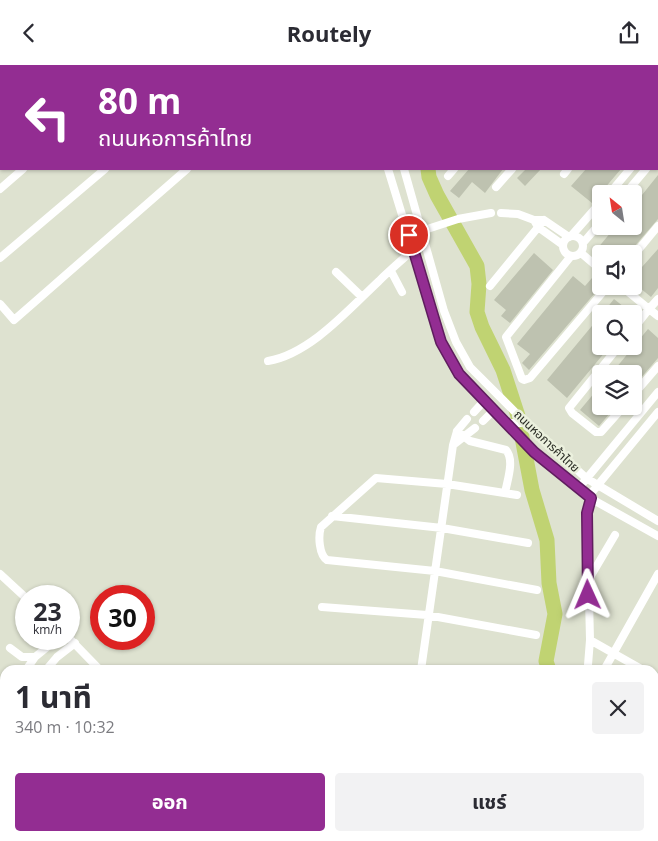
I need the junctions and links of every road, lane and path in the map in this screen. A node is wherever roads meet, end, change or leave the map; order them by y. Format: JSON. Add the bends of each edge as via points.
{"nodes":[{"id":1,"x":22,"y":170,"type":"edge"},
{"id":2,"x":104,"y":170,"type":"edge"},
{"id":3,"x":186,"y":170,"type":"edge"},
{"id":4,"x":388,"y":170,"type":"edge"},
{"id":5,"x":404,"y":170,"type":"edge"},
{"id":6,"x":453,"y":170,"type":"edge"},
{"id":7,"x":511,"y":170,"type":"edge"},
{"id":8,"x":629,"y":170,"type":"edge"},
{"id":9,"x":645,"y":170,"type":"edge"},
{"id":10,"x":448,"y":176,"type":"dead end"},
{"id":11,"x":617,"y":185,"type":"edge"},
{"id":12,"x":633,"y":185,"type":"edge"},
{"id":13,"x":496,"y":187,"type":"dead end"},
{"id":14,"x":0,"y":189,"type":"edge"},
{"id":15,"x":592,"y":212,"type":"edge"},
{"id":16,"x":491,"y":213,"type":"dead end"},
{"id":17,"x":501,"y":213,"type":"dead end"},
{"id":18,"x":536,"y":223,"type":"junction"},
{"id":19,"x":658,"y":226,"type":"edge"},
{"id":20,"x":422,"y":231,"type":"junction"},
{"id":21,"x":592,"y":232,"type":"edge"},
{"id":22,"x":409,"y":235,"type":"junction"},
{"id":23,"x":570,"y":236,"type":"junction"},
{"id":24,"x":583,"y":243,"type":"junction"},
{"id":25,"x":562,"y":245,"type":"junction"},
{"id":26,"x":642,"y":245,"type":"edge"},
{"id":27,"x":413,"y":249,"type":"junction"},
{"id":28,"x":581,"y":253,"type":"junction"},
{"id":29,"x":570,"y":256,"type":"junction"},
{"id":30,"x":0,"y":258,"type":"edge"},
{"id":31,"x":592,"y":262,"type":"edge"},
{"id":32,"x":391,"y":271,"type":"junction"},
{"id":33,"x":336,"y":272,"type":"dead end"},
{"id":34,"x":490,"y":286,"type":"dead end"},
{"id":35,"x":402,"y":292,"type":"dead end"},
{"id":36,"x":600,"y":295,"type":"edge"},
{"id":37,"x":632,"y":295,"type":"edge"},
{"id":38,"x":362,"y":297,"type":"junction"},
{"id":39,"x":658,"y":299,"type":"edge"},
{"id":40,"x":0,"y":304,"type":"edge"},
{"id":41,"x":649,"y":309,"type":"junction"},
{"id":42,"x":658,"y":317,"type":"edge"},
{"id":43,"x":642,"y":318,"type":"edge"},
{"id":44,"x":612,"y":355,"type":"edge"},
{"id":45,"x":268,"y":361,"type":"dead end"},
{"id":46,"x":604,"y":365,"type":"edge"},
{"id":47,"x":658,"y":366,"type":"edge"},
{"id":48,"x":592,"y":379,"type":"edge"},
{"id":49,"x":642,"y":385,"type":"edge"},
{"id":50,"x":658,"y":392,"type":"edge"},
{"id":51,"x":485,"y":400,"type":"junction"},
{"id":52,"x":494,"y":410,"type":"junction"},
{"id":53,"x":474,"y":412,"type":"dead end"},
{"id":54,"x":658,"y":412,"type":"edge"},
{"id":55,"x":616,"y":415,"type":"edge"},
{"id":56,"x":467,"y":419,"type":"dead end"},
{"id":57,"x":524,"y":420,"type":"junction"},
{"id":58,"x":483,"y":421,"type":"dead end"},
{"id":59,"x":507,"y":425,"type":"junction"},
{"id":60,"x":475,"y":428,"type":"dead end"},
{"id":61,"x":457,"y":431,"type":"junction"},
{"id":62,"x":464,"y":437,"type":"junction"},
{"id":63,"x":454,"y":445,"type":"junction"},
{"id":64,"x":610,"y":449,"type":"junction"},
{"id":65,"x":621,"y":456,"type":"junction"},
{"id":66,"x":586,"y":477,"type":"junction"},
{"id":67,"x":447,"y":484,"type":"junction"},
{"id":68,"x":597,"y":485,"type":"junction"},
{"id":69,"x":578,"y":489,"type":"junction"},
{"id":70,"x":505,"y":493,"type":"junction"},
{"id":71,"x":517,"y":495,"type":"dead end"},
{"id":72,"x":590,"y":497,"type":"junction"},
{"id":73,"x":332,"y":516,"type":"junction"},
{"id":74,"x":658,"y":521,"type":"edge"},
{"id":75,"x":442,"y":527,"type":"junction"},
{"id":76,"x":615,"y":535,"type":"dead end"},
{"id":77,"x":658,"y":537,"type":"edge"},
{"id":78,"x":528,"y":543,"type":"dead end"},
{"id":79,"x":435,"y":571,"type":"junction"},
{"id":80,"x":0,"y":574,"type":"edge"},
{"id":81,"x":658,"y":574,"type":"edge"},
{"id":82,"x":588,"y":580,"type":"junction"},
{"id":83,"x":15,"y":588,"type":"edge"},
{"id":84,"x":537,"y":591,"type":"dead end"},
{"id":85,"x":322,"y":607,"type":"dead end"},
{"id":86,"x":427,"y":615,"type":"junction"},
{"id":87,"x":536,"y":635,"type":"dead end"},
{"id":88,"x":590,"y":640,"type":"junction"},
{"id":89,"x":10,"y":648,"type":"dead end"},
{"id":90,"x":80,"y":649,"type":"edge"},
{"id":91,"x":43,"y":650,"type":"edge"},
{"id":92,"x":63,"y":650,"type":"edge"},
{"id":93,"x":613,"y":655,"type":"junction"},
{"id":94,"x":34,"y":657,"type":"junction"},
{"id":95,"x":29,"y":665,"type":"edge"},
{"id":96,"x":50,"y":665,"type":"edge"},
{"id":97,"x":95,"y":665,"type":"edge"},
{"id":98,"x":421,"y":665,"type":"edge"},
{"id":99,"x":588,"y":665,"type":"dead end"},
{"id":100,"x":607,"y":665,"type":"edge"},
{"id":101,"x":633,"y":665,"type":"edge"}],
"edges":[{"from":1,"to":14,"type":"street"},
{"from":2,"to":30,"type":"street"},
{"from":3,"to":40,"type":"street","via":[[14,320]]},
{"from":4,"to":22,"type":"street","name":"ถนนหอการค้าไทย"},
{"from":5,"to":20,"type":"street","name":"ถนนหอการค้าไทย"},
{"from":6,"to":10,"type":"street"},
{"from":7,"to":13,"type":"street"},
{"from":8,"to":11,"type":"street"},
{"from":9,"to":12,"type":"street"},
{"from":15,"to":23,"type":"street"},
{"from":16,"to":20,"type":"street","via":[[458,219]]},
{"from":17,"to":18,"type":"street","via":[[518,215]]},
{"from":18,"to":23,"type":"street","via":[[544,220]]},
{"from":18,"to":25,"type":"street"},
{"from":18,"to":34,"type":"street"},
{"from":19,"to":26,"type":"street"},
{"from":20,"to":22,"type":"street"},
{"from":20,"to":57,"type":"street","name":"ถนนหอการค้าไทย","via":[[453,336],[470,367]]},
{"from":21,"to":24,"type":"street"},
{"from":22,"to":27,"type":"street","name":"ถนนหอการค้าไทย"},
{"from":23,"to":24,"type":"street","via":[[579,237]]},
{"from":23,"to":25,"type":"street"},
{"from":24,"to":28,"type":"street"},
{"from":25,"to":29,"type":"street"},
{"from":27,"to":32,"type":"street"},
{"from":27,"to":51,"type":"street","name":"ถนนหอการค้าไทย","via":[[441,342],[459,374]]},
{"from":28,"to":29,"type":"street"},
{"from":28,"to":31,"type":"street"},
{"from":29,"to":36,"type":"street","via":[[506,337],[522,379],[530,378]]},
{"from":32,"to":35,"type":"street"},
{"from":32,"to":38,"type":"street"},
{"from":33,"to":38,"type":"street"},
{"from":37,"to":41,"type":"street"},
{"from":38,"to":45,"type":"street","via":[[308,343],[282,359]]},
{"from":39,"to":41,"type":"street"},
{"from":41,"to":42,"type":"street"},
{"from":41,"to":43,"type":"street"},
{"from":44,"to":46,"type":"street"},
{"from":47,"to":49,"type":"street"},
{"from":48,"to":55,"type":"street","via":[[569,408],[572,413],[596,432],[601,432]]},
{"from":50,"to":64,"type":"street"},
{"from":51,"to":52,"type":"street","name":"ถนนหอการค้าไทย"},
{"from":51,"to":53,"type":"street"},
{"from":52,"to":58,"type":"street"},
{"from":52,"to":59,"type":"street","name":"ถนนหอการค้าไทย"},
{"from":54,"to":65,"type":"street"},
{"from":56,"to":61,"type":"street"},
{"from":57,"to":59,"type":"street"},
{"from":57,"to":66,"type":"street","name":"ถนนหอการค้าไทย"},
{"from":59,"to":69,"type":"street","name":"ถนนหอการค้าไทย"},
{"from":60,"to":62,"type":"street"},
{"from":61,"to":62,"type":"street"},
{"from":61,"to":63,"type":"street"},
{"from":62,"to":63,"type":"street"},
{"from":62,"to":70,"type":"street","via":[[508,452],[510,460]]},
{"from":63,"to":67,"type":"street"},
{"from":64,"to":65,"type":"street"},
{"from":64,"to":66,"type":"street"},
{"from":65,"to":68,"type":"street"},
{"from":66,"to":68,"type":"street","name":"ถนนหอการค้าไทย"},
{"from":66,"to":69,"type":"street"},
{"from":67,"to":70,"type":"street"},
{"from":67,"to":73,"type":"street","via":[[376,478]]},
{"from":67,"to":75,"type":"street"},
{"from":68,"to":72,"type":"street"},
{"from":68,"to":74,"type":"street","name":"ถนนหอการค้าไทย"},
{"from":69,"to":72,"type":"street","name":"ถนนหอการค้าไทย"},
{"from":70,"to":71,"type":"street"},
{"from":72,"to":77,"type":"street","name":"ถนนหอการค้าไทย"},
{"from":72,"to":82,"type":"street","via":[[587,513]]},
{"from":73,"to":75,"type":"street"},
{"from":73,"to":79,"type":"street","via":[[320,530],[323,558],[327,561]]},
{"from":75,"to":78,"type":"street"},
{"from":75,"to":79,"type":"street"},
{"from":76,"to":82,"type":"street"},
{"from":79,"to":84,"type":"street"},
{"from":79,"to":86,"type":"street"},
{"from":80,"to":83,"type":"street"},
{"from":81,"to":93,"type":"street"},
{"from":82,"to":88,"type":"street"},
{"from":85,"to":86,"type":"street"},
{"from":86,"to":87,"type":"street"},
{"from":86,"to":98,"type":"street"},
{"from":88,"to":93,"type":"street"},
{"from":88,"to":99,"type":"street"},
{"from":89,"to":94,"type":"street","via":[[22,657]]},
{"from":90,"to":97,"type":"street"},
{"from":91,"to":94,"type":"street"},
{"from":92,"to":96,"type":"street"},
{"from":93,"to":100,"type":"street"},
{"from":93,"to":101,"type":"street"},
{"from":94,"to":95,"type":"street"}]}
